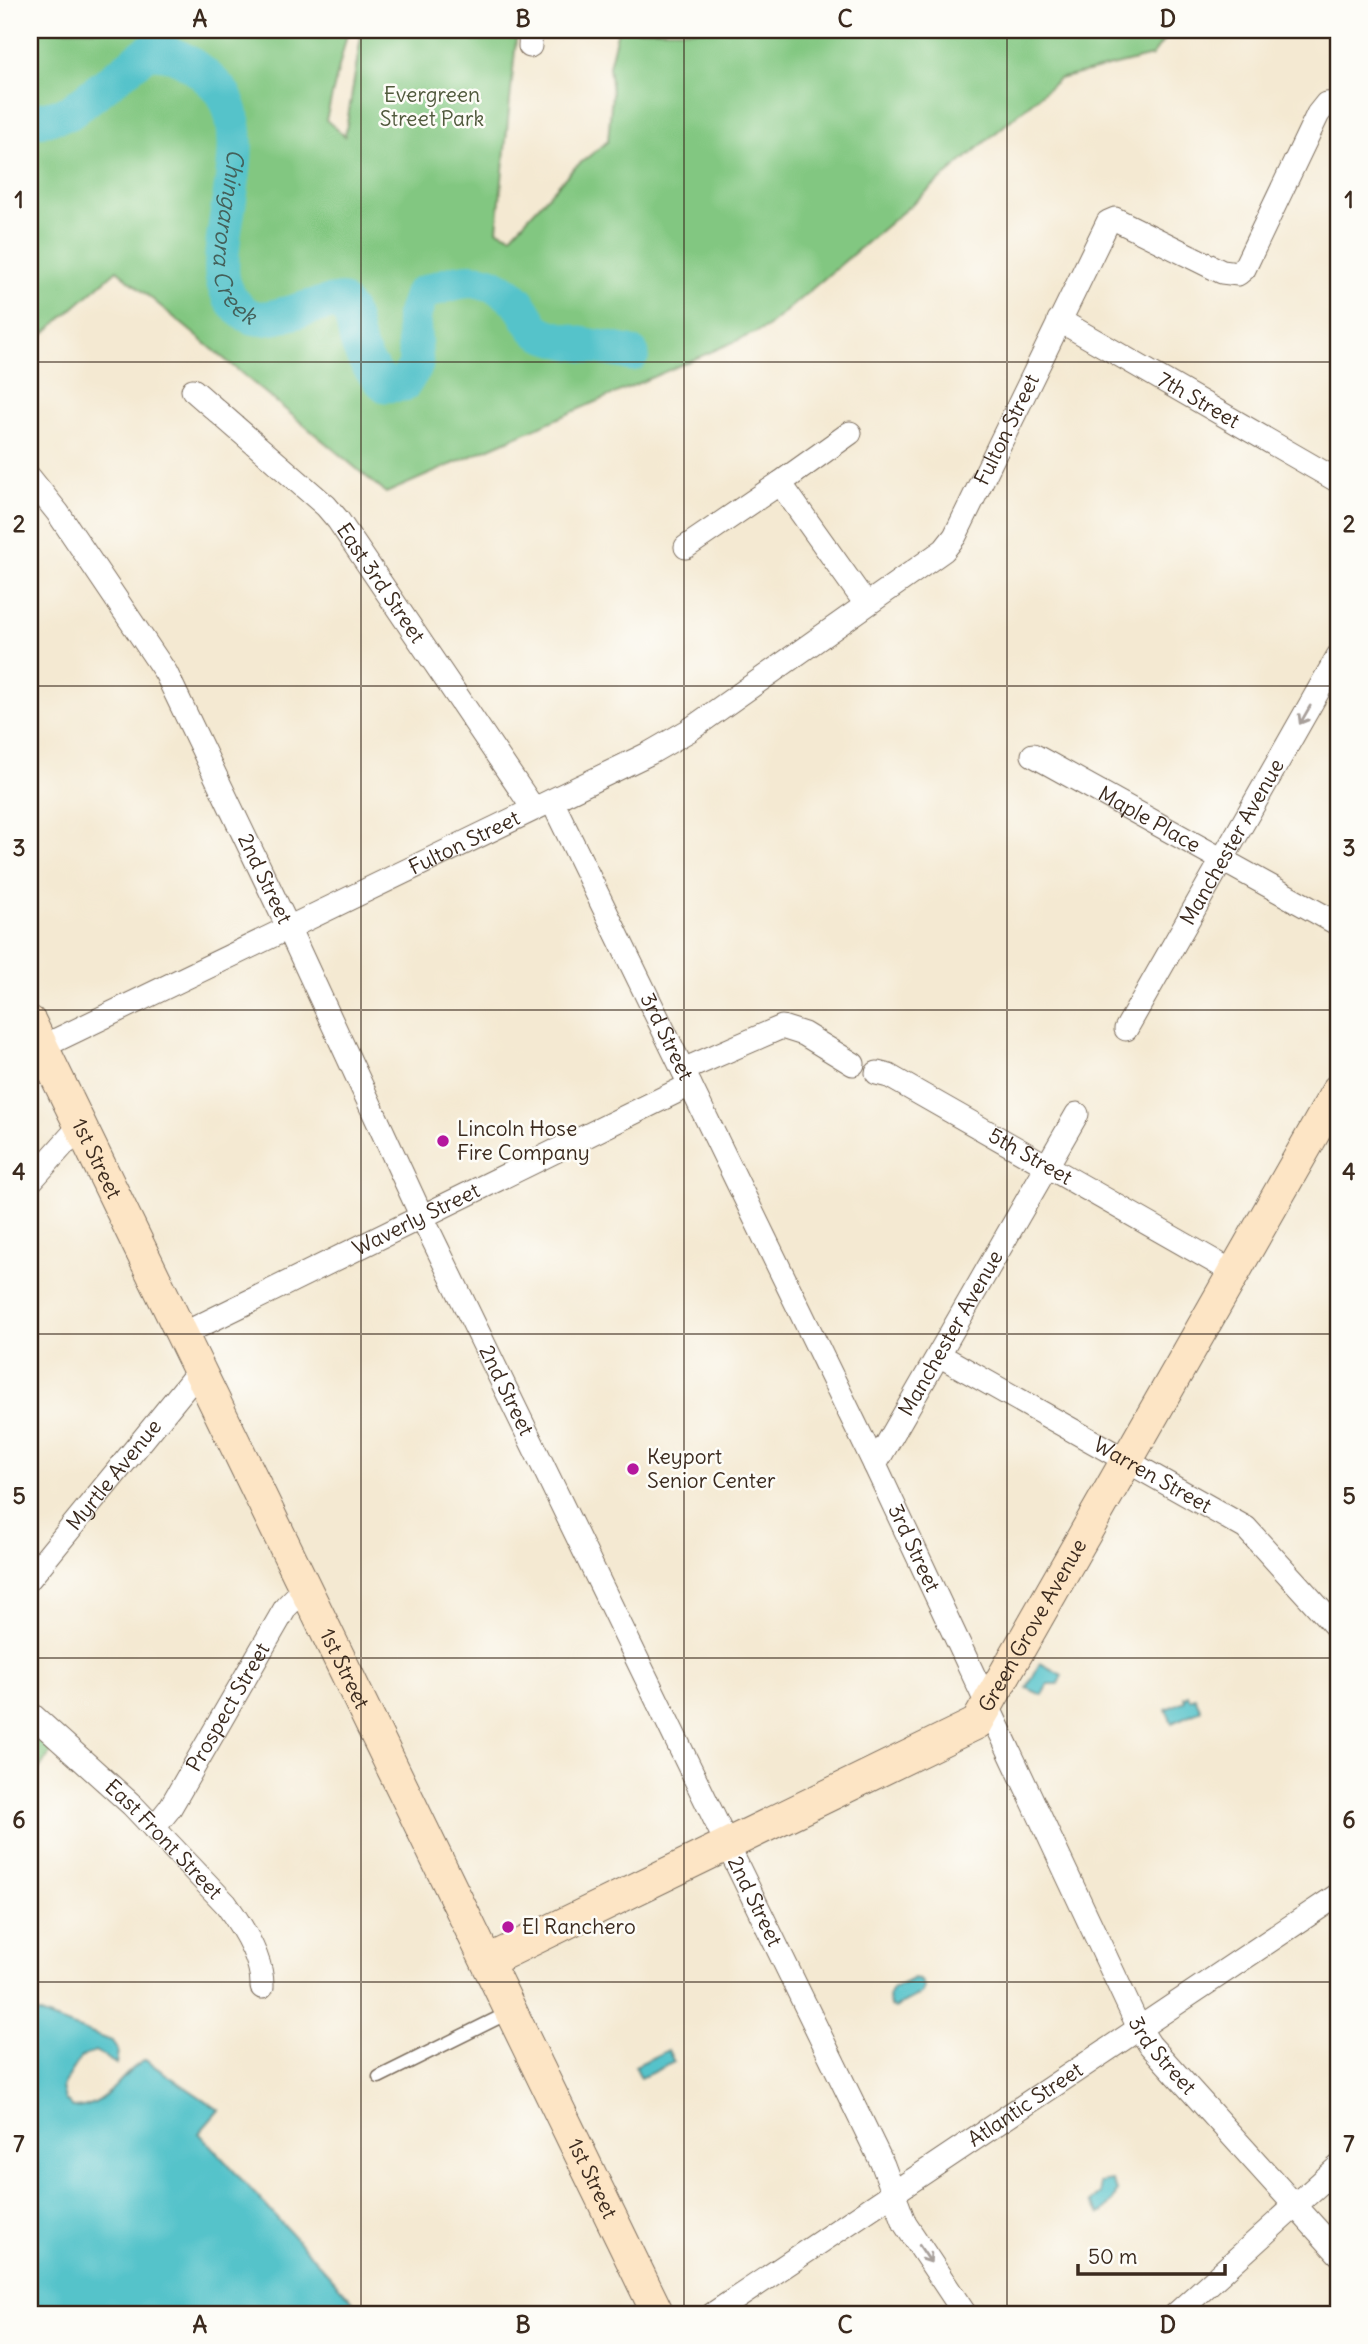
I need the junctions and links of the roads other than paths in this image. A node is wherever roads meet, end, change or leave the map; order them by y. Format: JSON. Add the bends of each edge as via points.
{"nodes":[{"id":1,"x":1336,"y":103,"type":"edge"},
{"id":2,"x":1059,"y":320,"type":"junction"},
{"id":3,"x":193,"y":390,"type":"dead end"},
{"id":4,"x":850,"y":433,"type":"dead end"},
{"id":5,"x":30,"y":478,"type":"edge"},
{"id":6,"x":1338,"y":481,"type":"edge"},
{"id":7,"x":780,"y":483,"type":"junction"},
{"id":8,"x":686,"y":547,"type":"dead end"},
{"id":9,"x":866,"y":604,"type":"junction"},
{"id":10,"x":1338,"y":656,"type":"edge"},
{"id":11,"x":1033,"y":755,"type":"dead end"},
{"id":12,"x":543,"y":804,"type":"junction"},
{"id":13,"x":1221,"y":862,"type":"junction"},
{"id":14,"x":1338,"y":925,"type":"edge"},
{"id":15,"x":288,"y":927,"type":"junction"},
{"id":16,"x":1126,"y":1029,"type":"dead end"},
{"id":17,"x":36,"y":1035,"type":"edge"},
{"id":18,"x":825,"y":1047,"type":"joint"},
{"id":19,"x":853,"y":1064,"type":"joint"},
{"id":20,"x":877,"y":1073,"type":"joint"},
{"id":21,"x":687,"y":1077,"type":"junction"},
{"id":22,"x":1338,"y":1090,"type":"edge"},
{"id":23,"x":1077,"y":1114,"type":"dead end"},
{"id":24,"x":79,"y":1127,"type":"junction"},
{"id":25,"x":1047,"y":1165,"type":"junction"},
{"id":26,"x":30,"y":1182,"type":"edge"},
{"id":27,"x":422,"y":1217,"type":"junction"},
{"id":28,"x":1233,"y":1272,"type":"junction"},
{"id":29,"x":181,"y":1335,"type":"junction"},
{"id":30,"x":939,"y":1355,"type":"junction"},
{"id":31,"x":198,"y":1373,"type":"junction"},
{"id":32,"x":1126,"y":1461,"type":"junction"},
{"id":33,"x":875,"y":1465,"type":"junction"},
{"id":34,"x":30,"y":1578,"type":"edge"},
{"id":35,"x":304,"y":1589,"type":"junction"},
{"id":36,"x":1338,"y":1628,"type":"edge"},
{"id":37,"x":987,"y":1705,"type":"junction"},
{"id":38,"x":30,"y":1713,"type":"edge"},
{"id":39,"x":155,"y":1828,"type":"junction"},
{"id":40,"x":729,"y":1843,"type":"junction"},
{"id":41,"x":1338,"y":1895,"type":"edge"},
{"id":42,"x":488,"y":1961,"type":"junction"},
{"id":43,"x":262,"y":1987,"type":"dead end"},
{"id":44,"x":512,"y":2011,"type":"junction"},
{"id":45,"x":1139,"y":2028,"type":"junction"},
{"id":46,"x":380,"y":2077,"type":"dead end"},
{"id":47,"x":1338,"y":2167,"type":"edge"},
{"id":48,"x":894,"y":2193,"type":"junction"},
{"id":49,"x":1296,"y":2205,"type":"junction"},
{"id":50,"x":1338,"y":2253,"type":"edge"},
{"id":51,"x":659,"y":2314,"type":"edge"},
{"id":52,"x":713,"y":2314,"type":"edge"},
{"id":53,"x":965,"y":2314,"type":"edge"},
{"id":54,"x":1176,"y":2314,"type":"edge"}],
"edges":[{"from":1,"to":2,"type":"street","name":"Fulton Street","via":[[1326,104],[1318,114],[1238,274],[1222,272],[1105,215]]},
{"from":2,"to":6,"type":"street","name":"7th Street"},
{"from":2,"to":9,"type":"street","name":"Fulton Street","via":[[955,536],[944,550]]},
{"from":3,"to":12,"type":"street","name":"East 3rd Street","via":[[338,520]]},
{"from":4,"to":7,"type":"street"},
{"from":5,"to":15,"type":"street","name":"2nd Street","via":[[157,656]]},
{"from":7,"to":8,"type":"street"},
{"from":7,"to":9,"type":"street"},
{"from":9,"to":12,"type":"street","name":"Fulton Street","via":[[688,730]]},
{"from":10,"to":13,"type":"street","name":"Manchester Avenue","one_way":true},
{"from":11,"to":13,"type":"street","name":"Maple Place"},
{"from":12,"to":15,"type":"street","name":"Fulton Street"},
{"from":12,"to":21,"type":"street","name":"3rd Street"},
{"from":13,"to":14,"type":"street","name":"Maple Place"},
{"from":13,"to":16,"type":"street","name":"Manchester Avenue"},
{"from":15,"to":17,"type":"street","name":"Fulton Street"},
{"from":15,"to":27,"type":"street","name":"2nd Street"},
{"from":17,"to":24,"type":"main road","name":"1st Street"},
{"from":18,"to":19,"type":"street","name":"5th Street"},
{"from":18,"to":21,"type":"street","name":"Waverly Street","via":[[782,1027]]},
{"from":19,"to":20,"type":"lane","name":"5th Street"},
{"from":20,"to":25,"type":"street","name":"5th Street"},
{"from":21,"to":27,"type":"street","name":"Waverly Street"},
{"from":21,"to":33,"type":"street","name":"3rd Street"},
{"from":22,"to":28,"type":"main road","name":"Green Grove Avenue"},
{"from":23,"to":25,"type":"street","name":"Manchester Avenue"},
{"from":24,"to":26,"type":"street"},
{"from":24,"to":29,"type":"main road","name":"1st Street"},
{"from":25,"to":28,"type":"street","name":"5th Street"},
{"from":25,"to":30,"type":"street","name":"Manchester Avenue"},
{"from":27,"to":29,"type":"street","name":"Waverly Street"},
{"from":27,"to":40,"type":"street","name":"2nd Street"},
{"from":28,"to":32,"type":"main road","name":"Green Grove Avenue"},
{"from":29,"to":31,"type":"main road","name":"1st Street"},
{"from":30,"to":32,"type":"street","name":"Warren Street"},
{"from":30,"to":33,"type":"street","name":"Manchester Avenue"},
{"from":31,"to":34,"type":"street","name":"Myrtle Avenue"},
{"from":31,"to":35,"type":"main road","name":"1st Street"},
{"from":32,"to":36,"type":"street","name":"Warren Street","via":[[1246,1528]]},
{"from":32,"to":37,"type":"main road","name":"Green Grove Avenue"},
{"from":33,"to":37,"type":"street","name":"3rd Street"},
{"from":35,"to":39,"type":"street","name":"Prospect Street","via":[[286,1607]]},
{"from":35,"to":42,"type":"main road","name":"1st Street"},
{"from":37,"to":40,"type":"main road","name":"Green Grove Avenue","via":[[977,1723]]},
{"from":37,"to":45,"type":"street","name":"3rd Street"},
{"from":38,"to":39,"type":"street","name":"East Front Street"},
{"from":39,"to":43,"type":"street","name":"East Front Street","via":[[238,1920],[256,1958]]},
{"from":40,"to":42,"type":"main road","name":"Green Grove Avenue"},
{"from":40,"to":48,"type":"street","name":"2nd Street"},
{"from":41,"to":45,"type":"street","name":"Atlantic Street"},
{"from":42,"to":44,"type":"main road","name":"1st Street"},
{"from":44,"to":46,"type":"lane"},
{"from":44,"to":51,"type":"main road","name":"1st Street"},
{"from":45,"to":48,"type":"street","name":"Atlantic Street"},
{"from":45,"to":49,"type":"street","name":"3rd Street"},
{"from":47,"to":49,"type":"street"},
{"from":48,"to":52,"type":"street","name":"Atlantic Street"},
{"from":48,"to":53,"type":"street","name":"2nd Street","one_way":true,"via":[[905,2224]]},
{"from":49,"to":50,"type":"street","name":"3rd Street"},
{"from":49,"to":54,"type":"street"}]}
